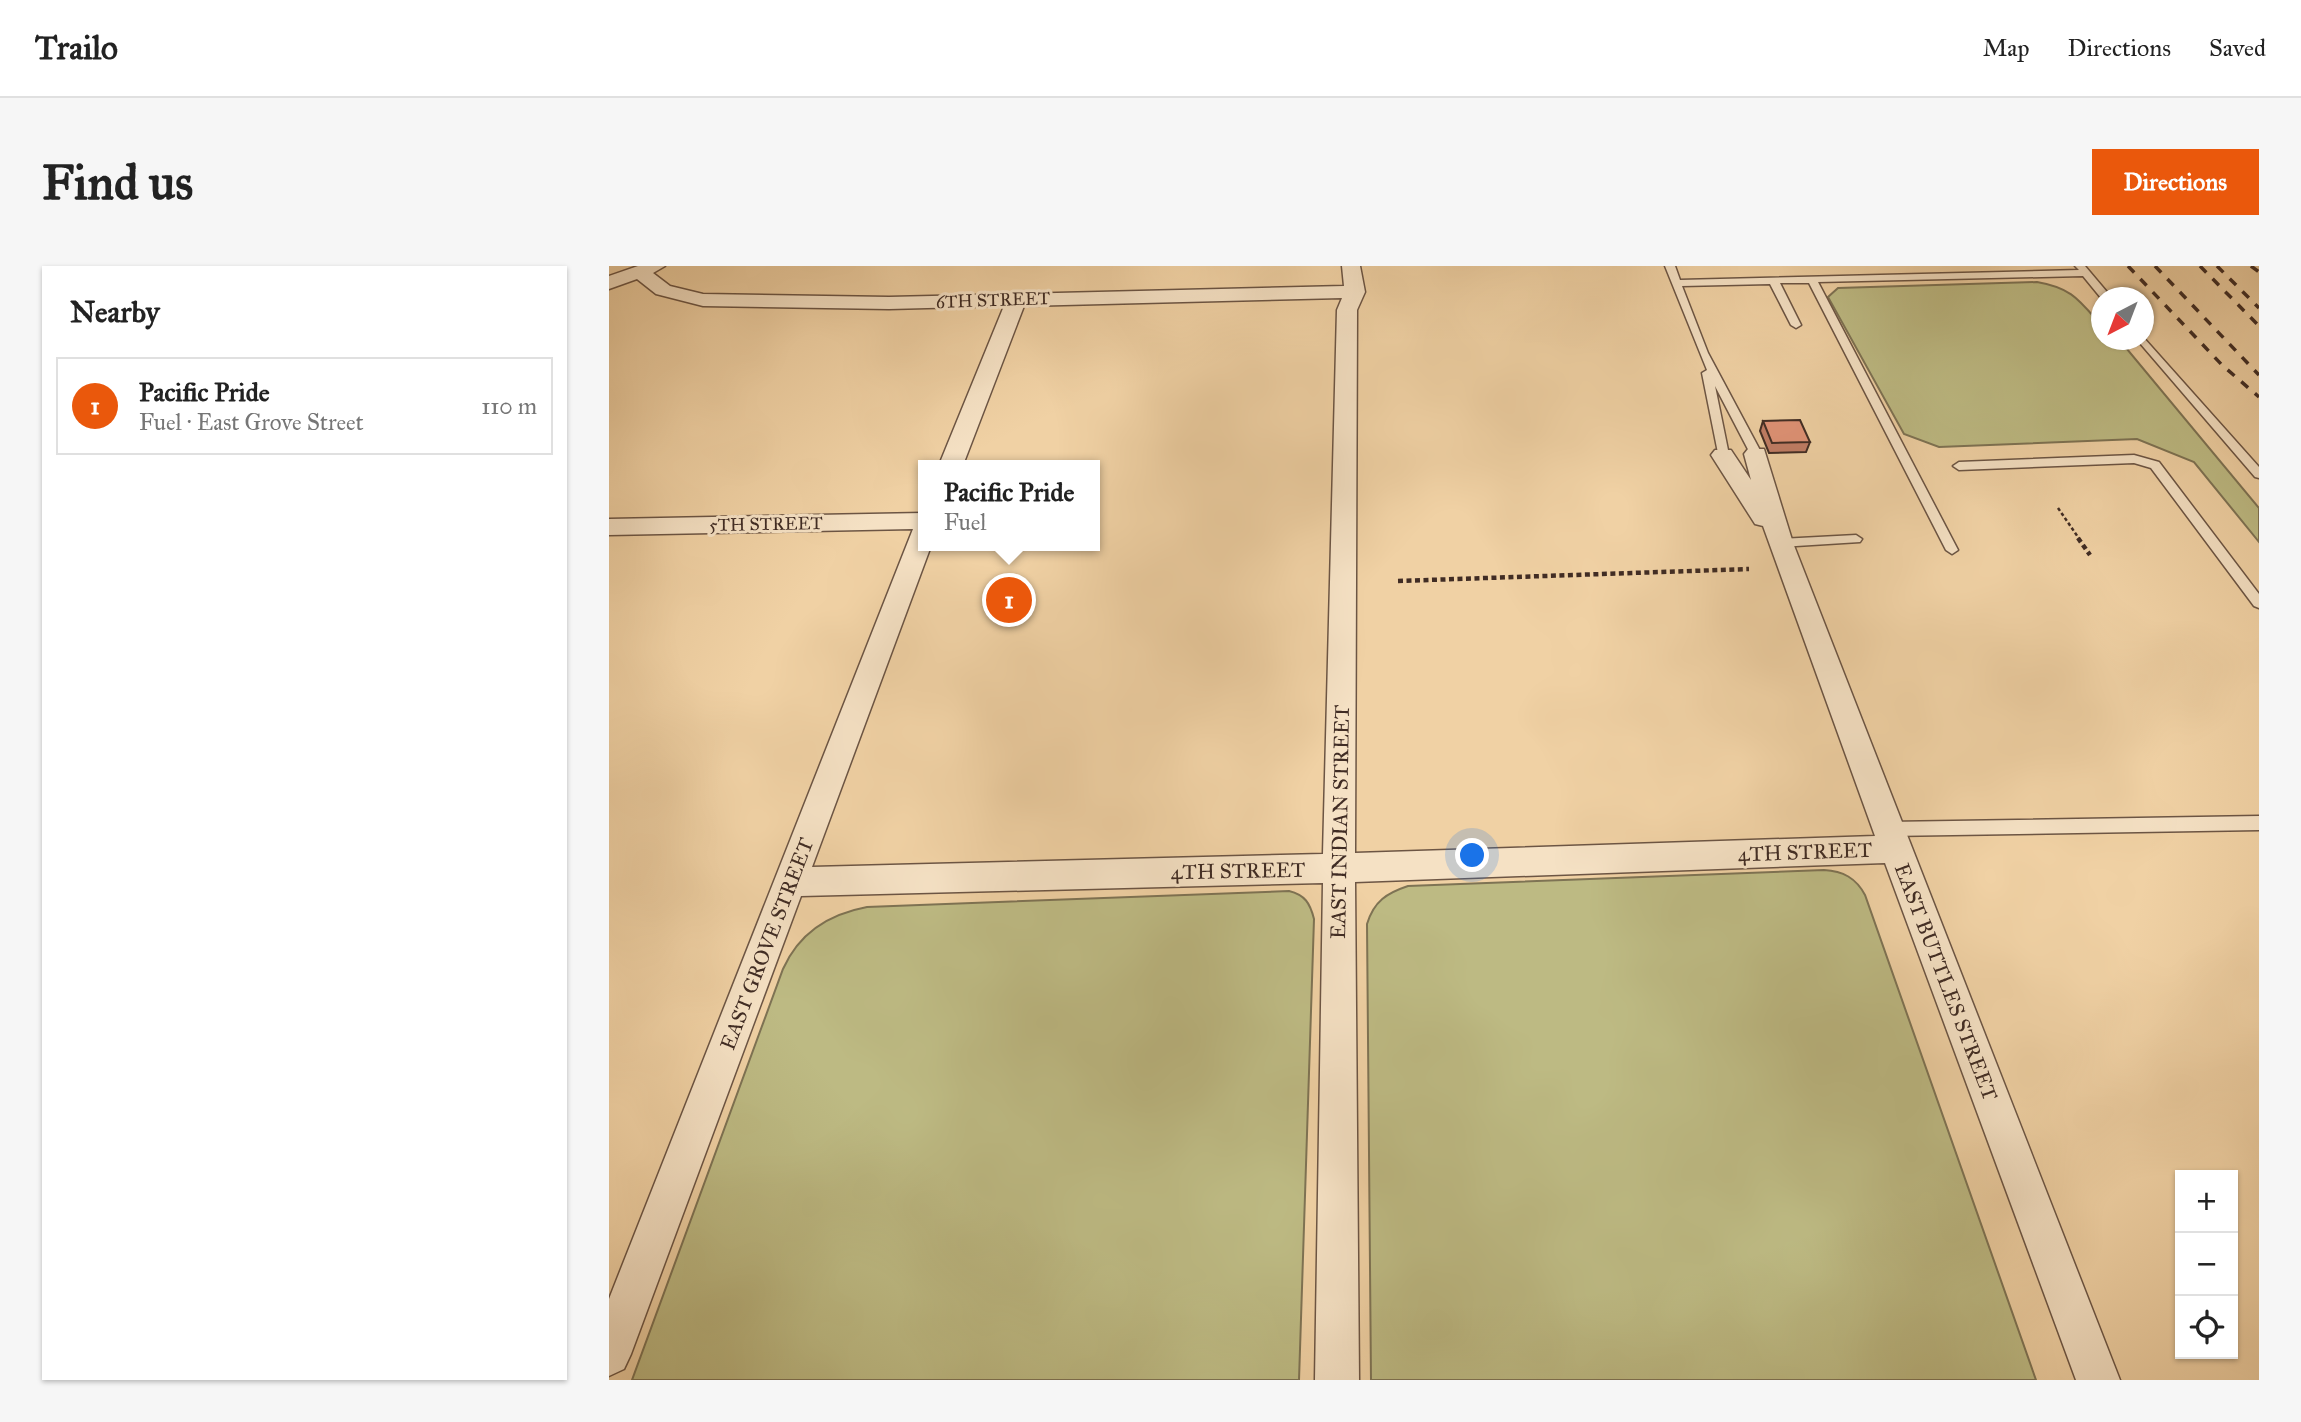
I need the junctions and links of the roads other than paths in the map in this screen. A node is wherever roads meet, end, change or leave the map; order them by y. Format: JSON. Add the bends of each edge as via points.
{"nodes":[{"id":1,"x":1670,"y":266,"type":"edge"},
{"id":2,"x":642,"y":268,"type":"edge"},
{"id":3,"x":2083,"y":269,"type":"edge"},
{"id":4,"x":1353,"y":279,"type":"edge"},
{"id":5,"x":1812,"y":280,"type":"junction"},
{"id":6,"x":1774,"y":281,"type":"junction"},
{"id":7,"x":609,"y":283,"type":"edge"},
{"id":8,"x":1676,"y":283,"type":"junction"},
{"id":9,"x":2098,"y":287,"type":"edge"},
{"id":10,"x":1017,"y":299,"type":"junction"},
{"id":11,"x":1796,"y":325,"type":"dead end"},
{"id":12,"x":2152,"y":350,"type":"edge"},
{"id":13,"x":1703,"y":353,"type":"junction"},
{"id":14,"x":1756,"y":454,"type":"joint"},
{"id":15,"x":1723,"y":455,"type":"joint"},
{"id":16,"x":953,"y":460,"type":"edge"},
{"id":17,"x":1959,"y":466,"type":"dead end"},
{"id":18,"x":2259,"y":474,"type":"edge"},
{"id":19,"x":918,"y":521,"type":"edge"},
{"id":20,"x":609,"y":527,"type":"edge"},
{"id":21,"x":1856,"y":539,"type":"dead end"},
{"id":22,"x":1780,"y":543,"type":"junction"},
{"id":23,"x":918,"y":547,"type":"edge"},
{"id":24,"x":1952,"y":551,"type":"dead end"},
{"id":25,"x":2259,"y":603,"type":"edge"},
{"id":26,"x":2259,"y":823,"type":"edge"},
{"id":27,"x":1892,"y":839,"type":"junction"},
{"id":28,"x":1339,"y":868,"type":"junction"},
{"id":29,"x":791,"y":882,"type":"junction"},
{"id":30,"x":609,"y":1354,"type":"edge"},
{"id":31,"x":1337,"y":1380,"type":"edge"},
{"id":32,"x":2098,"y":1380,"type":"edge"}],
"edges":[{"from":1,"to":8,"type":"lane"},
{"from":2,"to":7,"type":"street"},
{"from":2,"to":10,"type":"street","name":"6TH STREET","via":[[663,290],[703,300],[890,303]]},
{"from":3,"to":5,"type":"lane"},
{"from":3,"to":9,"type":"lane"},
{"from":4,"to":10,"type":"street","name":"6TH STREET"},
{"from":4,"to":28,"type":"street","name":"EAST INDIAN STREET","via":[[1347,310]]},
{"from":5,"to":6,"type":"lane"},
{"from":5,"to":24,"type":"lane"},
{"from":6,"to":8,"type":"lane"},
{"from":6,"to":11,"type":"lane"},
{"from":8,"to":13,"type":"lane"},
{"from":10,"to":16,"type":"street"},
{"from":12,"to":18,"type":"lane"},
{"from":13,"to":14,"type":"lane"},
{"from":13,"to":15,"type":"lane"},
{"from":14,"to":22,"type":"street"},
{"from":15,"to":22,"type":"street"},
{"from":17,"to":25,"type":"lane","via":[[2134,459],[2155,465]]},
{"from":19,"to":20,"type":"street","name":"5TH STREET"},
{"from":21,"to":22,"type":"lane"},
{"from":22,"to":27,"type":"street","name":"EAST BUTTLES STREET"},
{"from":23,"to":29,"type":"street","name":"EAST GROVE STREET"},
{"from":26,"to":27,"type":"lane"},
{"from":27,"to":28,"type":"street","name":"4TH STREET"},
{"from":27,"to":32,"type":"street","name":"EAST BUTTLES STREET"},
{"from":28,"to":29,"type":"street","name":"4TH STREET"},
{"from":28,"to":31,"type":"street","name":"EAST INDIAN STREET"},
{"from":29,"to":30,"type":"street","name":"EAST GROVE STREET"}]}
